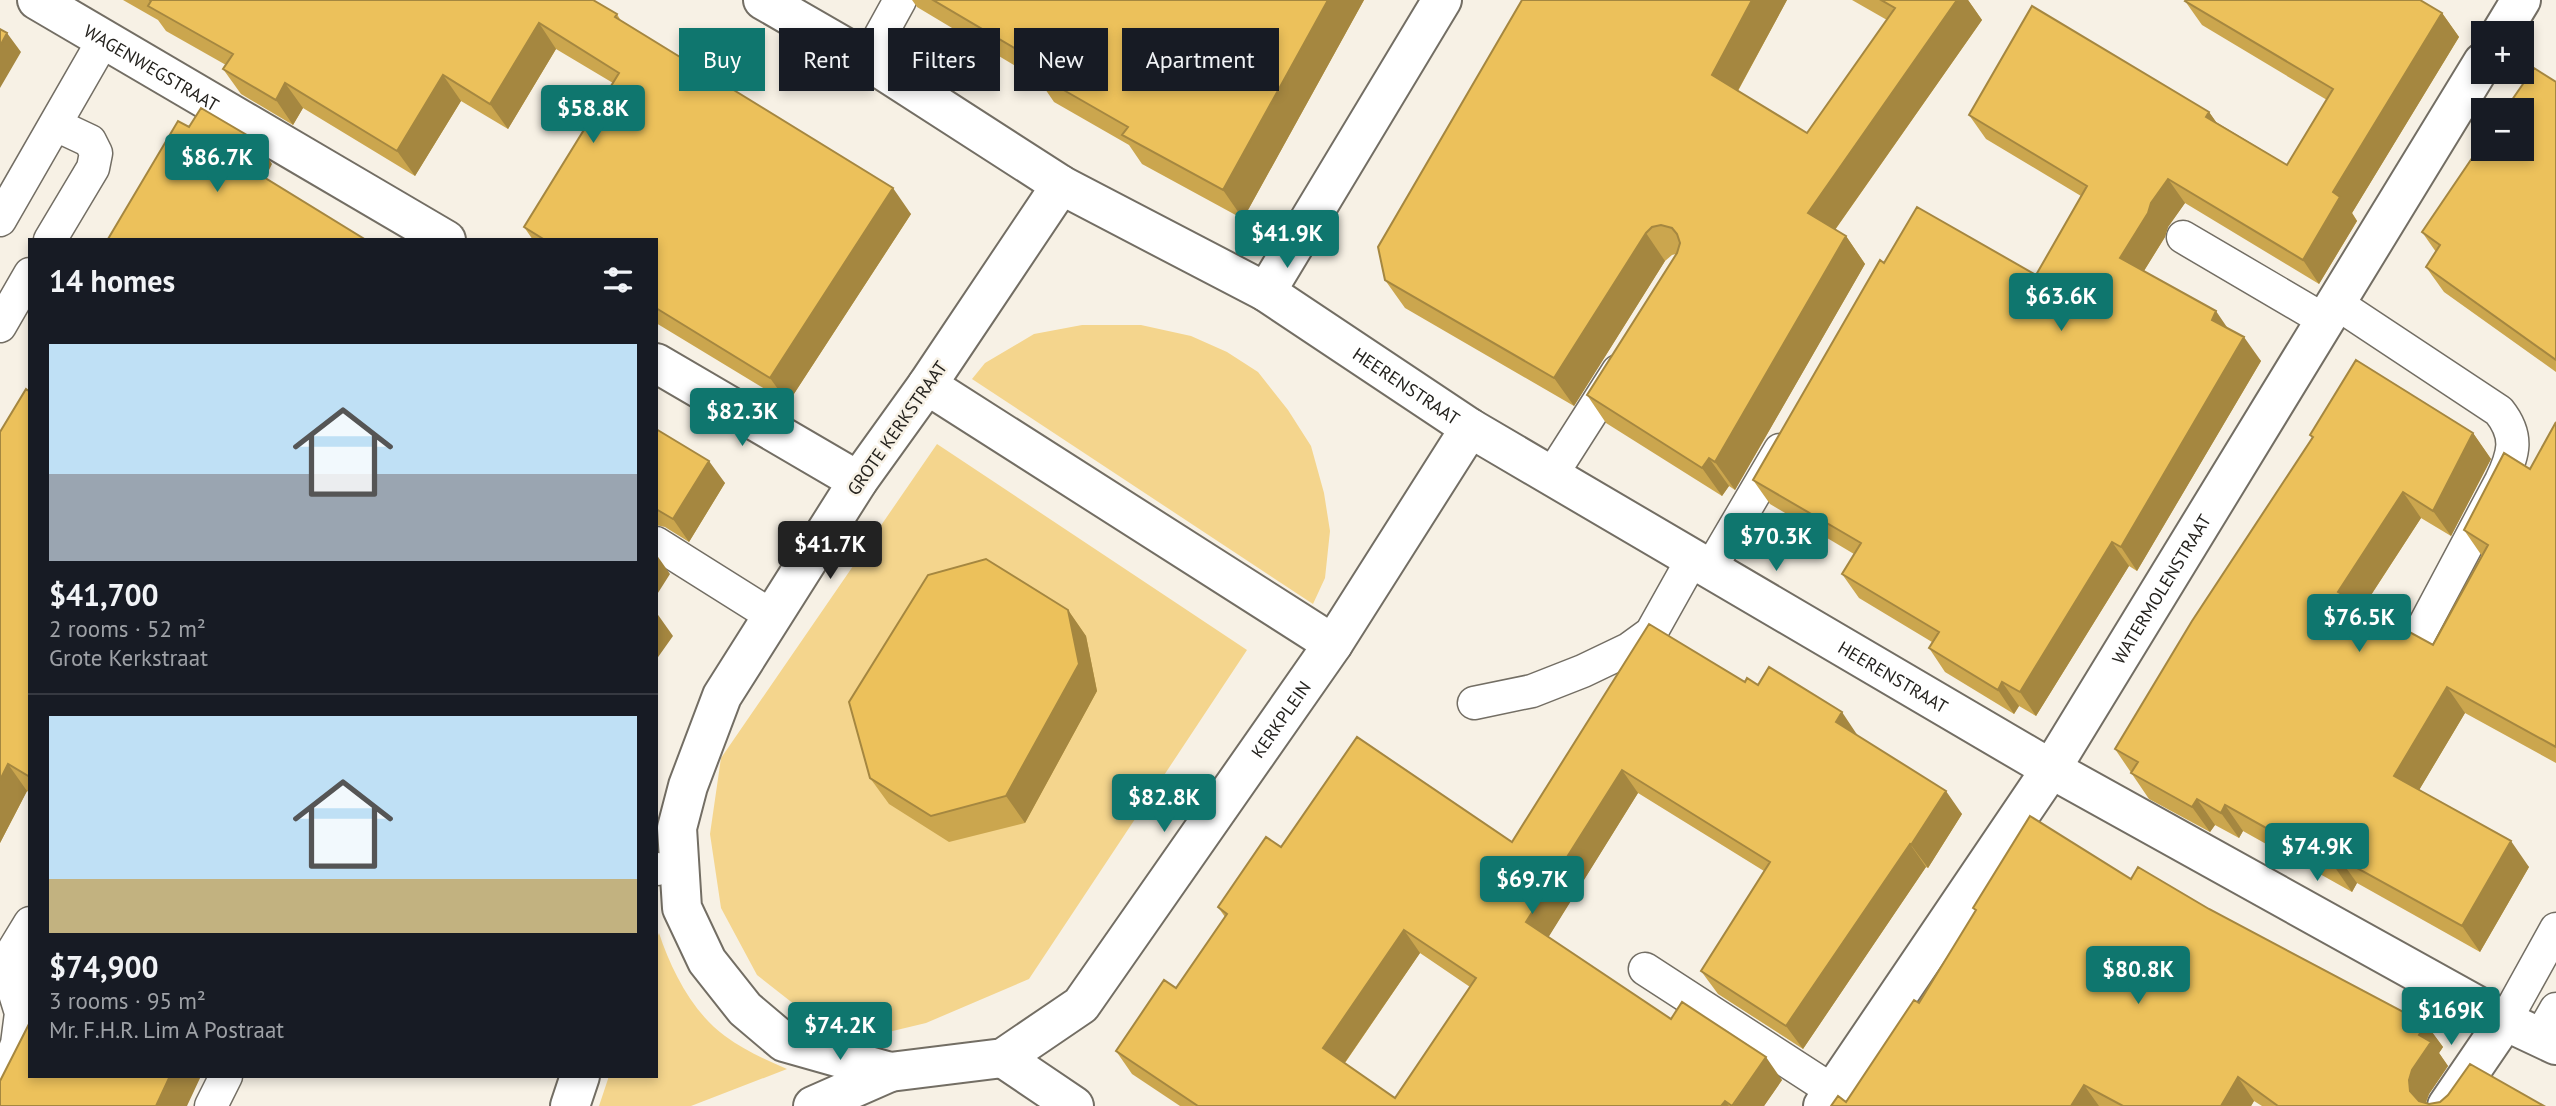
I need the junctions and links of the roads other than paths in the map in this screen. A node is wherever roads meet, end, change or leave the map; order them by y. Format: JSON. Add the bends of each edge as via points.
{"nodes":[{"id":1,"x":37,"y":0,"type":"edge"},
{"id":2,"x":763,"y":0,"type":"edge"},
{"id":3,"x":900,"y":0,"type":"edge"},
{"id":4,"x":1442,"y":0,"type":"edge"},
{"id":5,"x":2521,"y":0,"type":"edge"},
{"id":6,"x":2508,"y":21,"type":"edge"},
{"id":7,"x":812,"y":28,"type":"edge"},
{"id":8,"x":104,"y":39,"type":"junction"},
{"id":9,"x":874,"y":47,"type":"edge"},
{"id":10,"x":874,"y":65,"type":"edge"},
{"id":11,"x":2471,"y":82,"type":"edge"},
{"id":12,"x":56,"y":124,"type":"junction"},
{"id":13,"x":1061,"y":185,"type":"junction"},
{"id":14,"x":0,"y":220,"type":"edge"},
{"id":15,"x":2183,"y":237,"type":"dead end"},
{"id":16,"x":51,"y":238,"type":"edge"},
{"id":17,"x":443,"y":238,"type":"edge"},
{"id":18,"x":28,"y":277,"type":"edge"},
{"id":19,"x":1266,"y":292,"type":"junction"},
{"id":20,"x":2331,"y":312,"type":"junction"},
{"id":21,"x":0,"y":326,"type":"edge"},
{"id":22,"x":1631,"y":351,"type":"edge"},
{"id":23,"x":658,"y":364,"type":"edge"},
{"id":24,"x":927,"y":385,"type":"junction"},
{"id":25,"x":1794,"y":426,"type":"edge"},
{"id":26,"x":1470,"y":428,"type":"junction"},
{"id":27,"x":1551,"y":476,"type":"junction"},
{"id":28,"x":859,"y":481,"type":"junction"},
{"id":29,"x":658,"y":544,"type":"edge"},
{"id":30,"x":1702,"y":564,"type":"junction"},
{"id":31,"x":772,"y":616,"type":"junction"},
{"id":32,"x":2418,"y":637,"type":"edge"},
{"id":33,"x":1333,"y":644,"type":"junction"},
{"id":34,"x":1474,"y":702,"type":"dead end"},
{"id":35,"x":2051,"y":769,"type":"junction"},
{"id":36,"x":677,"y":828,"type":"junction"},
{"id":37,"x":658,"y":868,"type":"edge"},
{"id":38,"x":28,"y":926,"type":"edge"},
{"id":39,"x":2556,"y":929,"type":"edge"},
{"id":40,"x":1645,"y":970,"type":"dead end"},
{"id":41,"x":745,"y":1009,"type":"joint"},
{"id":42,"x":2505,"y":1021,"type":"junction"},
{"id":43,"x":2551,"y":1031,"type":"edge"},
{"id":44,"x":1003,"y":1058,"type":"junction"},
{"id":45,"x":890,"y":1072,"type":"junction"},
{"id":46,"x":225,"y":1078,"type":"edge"},
{"id":47,"x":579,"y":1078,"type":"edge"},
{"id":48,"x":0,"y":1087,"type":"edge"},
{"id":49,"x":1828,"y":1098,"type":"edge"},
{"id":50,"x":211,"y":1106,"type":"edge"},
{"id":51,"x":570,"y":1106,"type":"edge"},
{"id":52,"x":813,"y":1106,"type":"edge"},
{"id":53,"x":1073,"y":1106,"type":"edge"},
{"id":54,"x":2446,"y":1106,"type":"edge"}],
"edges":[{"from":1,"to":8,"type":"street","name":"WAGENWEGSTRAAT"},
{"from":2,"to":7,"type":"street","name":"HEERENSTRAAT"},
{"from":3,"to":9,"type":"lane"},
{"from":4,"to":19,"type":"street"},
{"from":5,"to":6,"type":"street"},
{"from":8,"to":12,"type":"lane"},
{"from":8,"to":17,"type":"street","name":"WAGENWEGSTRAAT"},
{"from":10,"to":13,"type":"street","name":"HEERENSTRAAT"},
{"from":11,"to":20,"type":"street","name":"WATERMOLENSTRAAT"},
{"from":12,"to":14,"type":"lane"},
{"from":12,"to":16,"type":"lane","via":[[90,141],[96,153],[93,168]]},
{"from":13,"to":19,"type":"street","name":"HEERENSTRAAT"},
{"from":13,"to":24,"type":"street","name":"GROTE KERKSTRAAT"},
{"from":15,"to":20,"type":"lane"},
{"from":18,"to":21,"type":"lane"},
{"from":19,"to":26,"type":"street","name":"HEERENSTRAAT"},
{"from":20,"to":32,"type":"lane","via":[[2498,411],[2508,422],[2511,460]]},
{"from":20,"to":35,"type":"street","name":"WATERMOLENSTRAAT"},
{"from":22,"to":27,"type":"lane"},
{"from":23,"to":28,"type":"street"},
{"from":24,"to":28,"type":"street","name":"GROTE KERKSTRAAT"},
{"from":24,"to":33,"type":"street"},
{"from":25,"to":30,"type":"lane"},
{"from":26,"to":27,"type":"street","name":"HEERENSTRAAT"},
{"from":26,"to":33,"type":"street","name":"KERKPLEIN"},
{"from":27,"to":30,"type":"street","name":"HEERENSTRAAT"},
{"from":28,"to":31,"type":"street","name":"GROTE KERKSTRAAT"},
{"from":29,"to":31,"type":"lane"},
{"from":30,"to":34,"type":"lane","via":[[1651,633],[1629,649],[1532,691]]},
{"from":30,"to":35,"type":"street","name":"HEERENSTRAAT"},
{"from":31,"to":36,"type":"street","name":"GROTE KERKSTRAAT","via":[[722,696]]},
{"from":33,"to":44,"type":"street","name":"KERKPLEIN","via":[[1081,1005]]},
{"from":35,"to":42,"type":"street","name":"HEERENSTRAAT"},
{"from":35,"to":49,"type":"street","name":"WATERMOLENSTRAAT"},
{"from":36,"to":37,"type":"street","name":"GROTE KERKSTRAAT"},
{"from":36,"to":41,"type":"street","name":"GROTE KERKSTRAAT","via":[[682,908],[707,961]]},
{"from":38,"to":48,"type":"lane","via":[[13,951],[12,984],[20,1013],[17,1044]]},
{"from":39,"to":42,"type":"lane"},
{"from":40,"to":49,"type":"lane"},
{"from":41,"to":45,"type":"street","name":"KERKPLEIN","via":[[784,1042]]},
{"from":42,"to":43,"type":"street","name":"HEERENSTRAAT"},
{"from":42,"to":54,"type":"street"},
{"from":44,"to":45,"type":"street","name":"KERKPLEIN"},
{"from":44,"to":53,"type":"street"},
{"from":45,"to":52,"type":"street","name":"KERKPLEIN"},
{"from":46,"to":50,"type":"lane"},
{"from":47,"to":51,"type":"street"}]}
